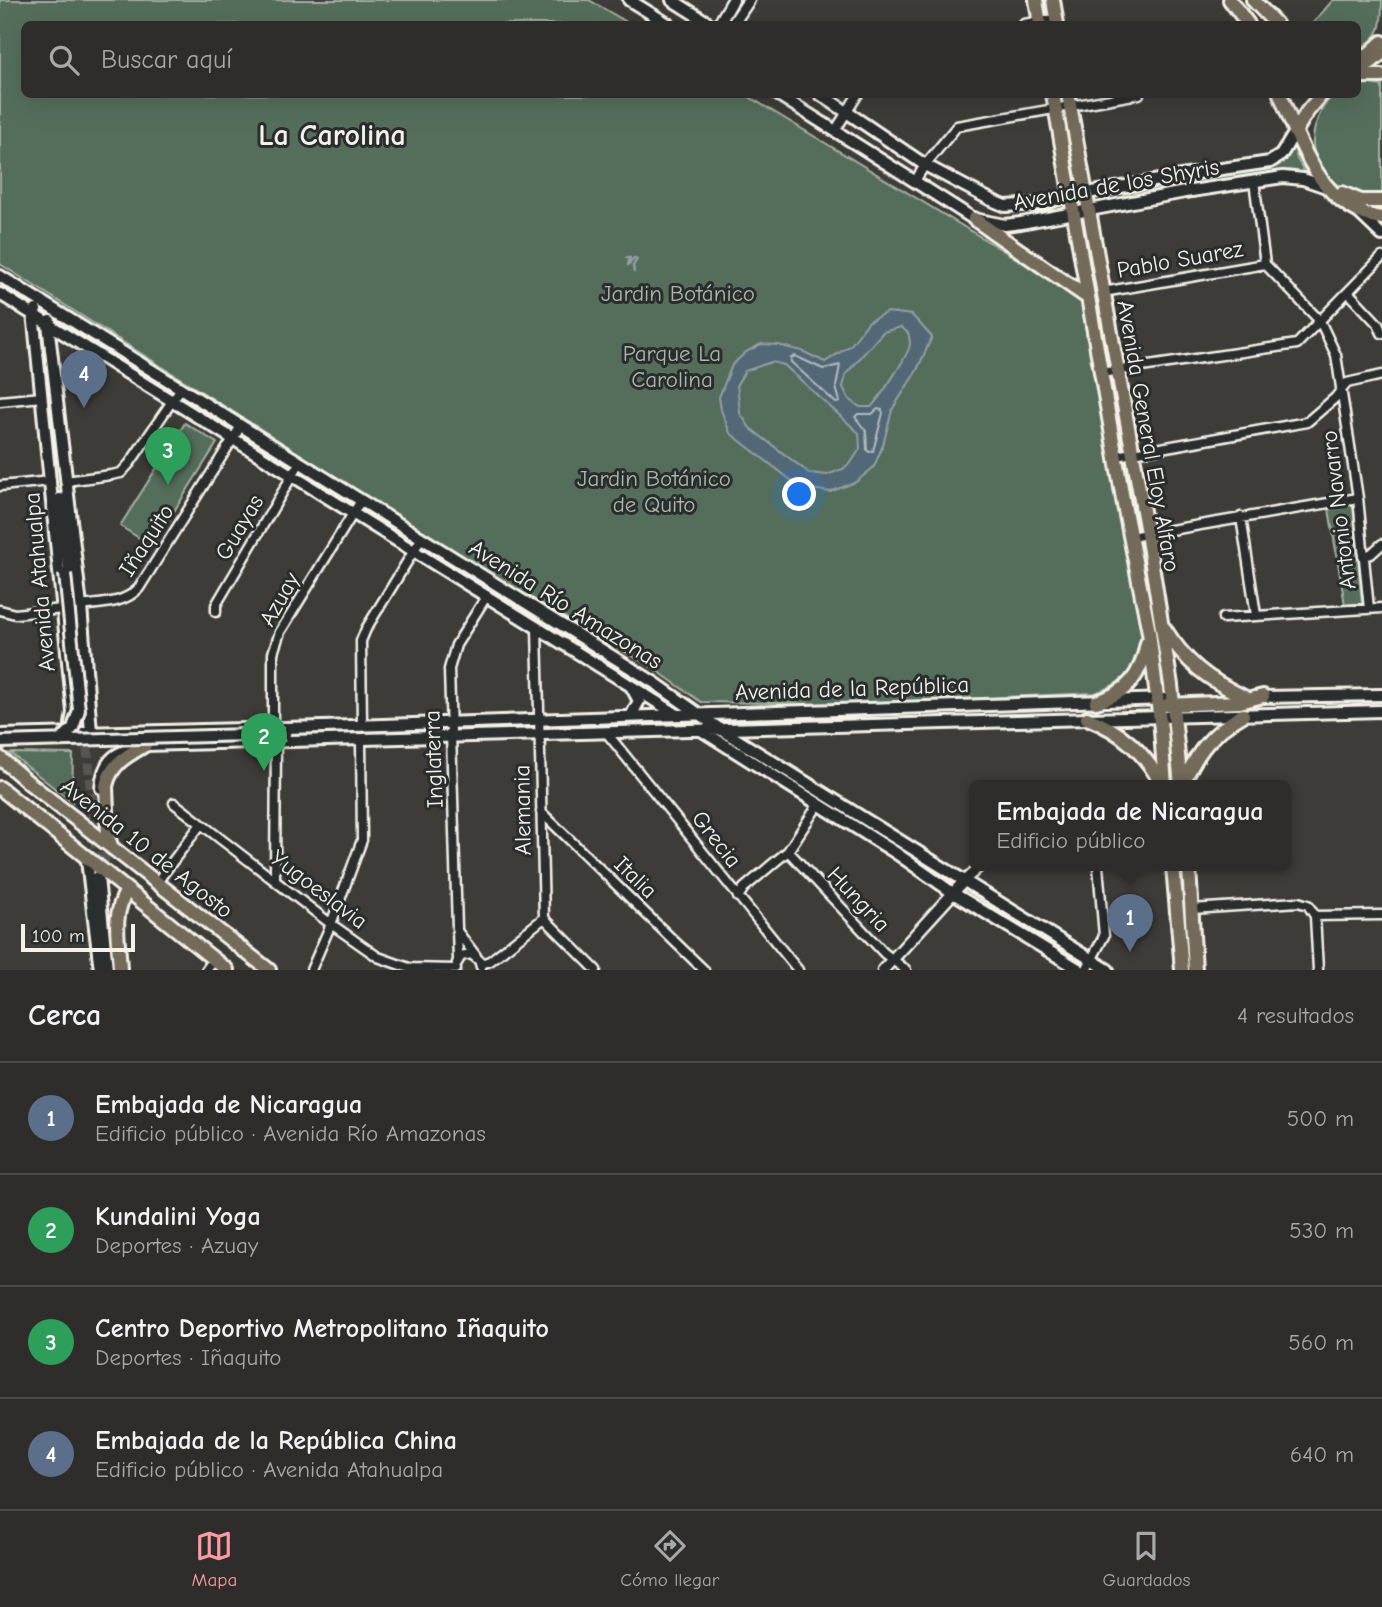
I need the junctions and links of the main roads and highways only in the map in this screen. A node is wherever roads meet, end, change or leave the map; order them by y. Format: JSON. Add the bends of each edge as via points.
{"nodes":[{"id":1,"x":629,"y":0,"type":"edge"},
{"id":2,"x":672,"y":0,"type":"edge"},
{"id":3,"x":1036,"y":0,"type":"edge"},
{"id":4,"x":1053,"y":0,"type":"edge"},
{"id":5,"x":1230,"y":0,"type":"edge"},
{"id":6,"x":1254,"y":0,"type":"edge"},
{"id":7,"x":663,"y":21,"type":"edge"},
{"id":8,"x":705,"y":21,"type":"edge"},
{"id":9,"x":1040,"y":21,"type":"edge"},
{"id":10,"x":1057,"y":21,"type":"edge"},
{"id":11,"x":1246,"y":21,"type":"edge"},
{"id":12,"x":1273,"y":21,"type":"edge"},
{"id":13,"x":1382,"y":42,"type":"edge"},
{"id":14,"x":1382,"y":53,"type":"edge"},
{"id":15,"x":1361,"y":58,"type":"edge"},
{"id":16,"x":1361,"y":71,"type":"edge"},
{"id":17,"x":1361,"y":74,"type":"edge"},
{"id":18,"x":1382,"y":76,"type":"edge"},
{"id":19,"x":783,"y":98,"type":"edge"},
{"id":20,"x":826,"y":98,"type":"edge"},
{"id":21,"x":1054,"y":98,"type":"edge"},
{"id":22,"x":1282,"y":98,"type":"edge"},
{"id":23,"x":1319,"y":98,"type":"edge"},
{"id":24,"x":1069,"y":100,"type":"edge"},
{"id":25,"x":1295,"y":132,"type":"junction"},
{"id":26,"x":1329,"y":188,"type":"junction"},
{"id":27,"x":1085,"y":193,"type":"junction"},
{"id":28,"x":1070,"y":196,"type":"junction"},
{"id":29,"x":1382,"y":201,"type":"edge"},
{"id":30,"x":1088,"y":210,"type":"junction"},
{"id":31,"x":1074,"y":213,"type":"junction"},
{"id":32,"x":1359,"y":213,"type":"junction"},
{"id":33,"x":1382,"y":218,"type":"edge"},
{"id":34,"x":974,"y":219,"type":"junction"},
{"id":35,"x":1382,"y":235,"type":"edge"},
{"id":36,"x":0,"y":276,"type":"edge"},
{"id":37,"x":0,"y":294,"type":"edge"},
{"id":38,"x":1087,"y":297,"type":"junction"},
{"id":39,"x":41,"y":301,"type":"junction"},
{"id":40,"x":56,"y":310,"type":"junction"},
{"id":41,"x":33,"y":314,"type":"junction"},
{"id":42,"x":48,"y":324,"type":"junction"},
{"id":43,"x":46,"y":435,"type":"junction"},
{"id":44,"x":57,"y":535,"type":"junction"},
{"id":45,"x":74,"y":548,"type":"junction"},
{"id":46,"x":67,"y":573,"type":"junction"},
{"id":47,"x":1160,"y":623,"type":"junction"},
{"id":48,"x":1149,"y":632,"type":"junction"},
{"id":49,"x":625,"y":681,"type":"junction"},
{"id":50,"x":1382,"y":695,"type":"edge"},
{"id":51,"x":1263,"y":696,"type":"junction"},
{"id":52,"x":1244,"y":697,"type":"junction"},
{"id":53,"x":1158,"y":700,"type":"junction"},
{"id":54,"x":1096,"y":702,"type":"junction"},
{"id":55,"x":1173,"y":707,"type":"junction"},
{"id":56,"x":1382,"y":711,"type":"edge"},
{"id":57,"x":698,"y":713,"type":"junction"},
{"id":58,"x":676,"y":714,"type":"junction"},
{"id":59,"x":1243,"y":715,"type":"junction"},
{"id":60,"x":85,"y":716,"type":"dead end"},
{"id":61,"x":631,"y":716,"type":"junction"},
{"id":62,"x":1160,"y":716,"type":"junction"},
{"id":63,"x":1087,"y":719,"type":"junction"},
{"id":64,"x":323,"y":727,"type":"junction"},
{"id":65,"x":767,"y":728,"type":"junction"},
{"id":66,"x":720,"y":729,"type":"junction"},
{"id":67,"x":176,"y":730,"type":"junction"},
{"id":68,"x":201,"y":730,"type":"junction"},
{"id":69,"x":700,"y":730,"type":"junction"},
{"id":70,"x":91,"y":732,"type":"junction"},
{"id":71,"x":0,"y":735,"type":"edge"},
{"id":72,"x":62,"y":736,"type":"junction"},
{"id":73,"x":283,"y":737,"type":"junction"},
{"id":74,"x":0,"y":742,"type":"edge"},
{"id":75,"x":145,"y":745,"type":"junction"},
{"id":76,"x":178,"y":745,"type":"junction"},
{"id":77,"x":198,"y":745,"type":"junction"},
{"id":78,"x":764,"y":756,"type":"junction"},
{"id":79,"x":0,"y":758,"type":"edge"},
{"id":80,"x":1160,"y":780,"type":"edge"},
{"id":81,"x":1164,"y":780,"type":"edge"},
{"id":82,"x":1180,"y":780,"type":"edge"},
{"id":83,"x":1184,"y":780,"type":"edge"},
{"id":84,"x":0,"y":789,"type":"edge"},
{"id":85,"x":103,"y":825,"type":"tunnel mouth"},
{"id":86,"x":112,"y":848,"type":"junction"},
{"id":87,"x":88,"y":860,"type":"junction"},
{"id":88,"x":1173,"y":871,"type":"edge"},
{"id":89,"x":1189,"y":871,"type":"edge"},
{"id":90,"x":127,"y":890,"type":"junction"},
{"id":91,"x":210,"y":965,"type":"edge"},
{"id":92,"x":1089,"y":965,"type":"edge"},
{"id":93,"x":100,"y":970,"type":"edge"},
{"id":94,"x":107,"y":970,"type":"edge"},
{"id":95,"x":113,"y":970,"type":"edge"},
{"id":96,"x":120,"y":970,"type":"edge"},
{"id":97,"x":227,"y":970,"type":"edge"},
{"id":98,"x":269,"y":970,"type":"edge"},
{"id":99,"x":1080,"y":970,"type":"edge"},
{"id":100,"x":1108,"y":970,"type":"edge"},
{"id":101,"x":1182,"y":970,"type":"edge"},
{"id":102,"x":1195,"y":970,"type":"edge"}],
"edges":[{"from":1,"to":7,"type":"main road"},
{"from":2,"to":8,"type":"main road"},
{"from":3,"to":9,"type":"main road"},
{"from":4,"to":10,"type":"main road"},
{"from":5,"to":11,"type":"main road"},
{"from":6,"to":12,"type":"main road"},
{"from":13,"to":15,"type":"main road"},
{"from":14,"to":16,"type":"main road"},
{"from":17,"to":18,"type":"main road"},
{"from":19,"to":34,"type":"main road","name":"Avenida de los Shyris"},
{"from":20,"to":28,"type":"main road","name":"Avenida de los Shyris","via":[[925,165],[1005,206]]},
{"from":21,"to":28,"type":"main road","name":"Avenida General Eloy Alfaro"},
{"from":22,"to":25,"type":"main road"},
{"from":23,"to":25,"type":"main road"},
{"from":24,"to":27,"type":"main road","name":"Avenida General Eloy Alfaro"},
{"from":25,"to":26,"type":"main road","via":[[1311,166]]},
{"from":25,"to":27,"type":"main road","name":"Avenida de los Shyris","via":[[1281,155],[1270,162]]},
{"from":26,"to":29,"type":"main road","via":[[1361,201]]},
{"from":26,"to":30,"type":"main road","name":"Avenida de los Shyris","via":[[1293,178],[1254,181]]},
{"from":26,"to":32,"type":"main road"},
{"from":27,"to":28,"type":"main road","name":"Avenida de los Shyris"},
{"from":27,"to":30,"type":"main road","name":"Avenida General Eloy Alfaro"},
{"from":28,"to":31,"type":"main road","name":"Avenida General Eloy Alfaro"},
{"from":30,"to":31,"type":"main road","name":"Avenida de los Shyris"},
{"from":30,"to":47,"type":"main road","name":"Avenida General Eloy Alfaro"},
{"from":31,"to":34,"type":"main road","name":"Avenida de los Shyris","via":[[1005,225]]},
{"from":31,"to":38,"type":"main road","name":"Avenida General Eloy Alfaro"},
{"from":32,"to":33,"type":"main road"},
{"from":32,"to":35,"type":"main road"},
{"from":34,"to":38,"type":"main road"},
{"from":36,"to":39,"type":"main road","name":"Avenida Río Amazonas"},
{"from":37,"to":41,"type":"main road","name":"Avenida Río Amazonas"},
{"from":38,"to":48,"type":"main road","name":"Avenida General Eloy Alfaro"},
{"from":39,"to":40,"type":"main road","name":"Avenida Río Amazonas"},
{"from":39,"to":41,"type":"main road"},
{"from":40,"to":42,"type":"main road"},
{"from":40,"to":57,"type":"main road","name":"Avenida Río Amazonas"},
{"from":41,"to":42,"type":"main road","name":"Avenida Río Amazonas"},
{"from":41,"to":43,"type":"main road","name":"Avenida Atahualpa"},
{"from":42,"to":45,"type":"main road","name":"Avenida Atahualpa"},
{"from":42,"to":49,"type":"main road","name":"Avenida Río Amazonas"},
{"from":43,"to":44,"type":"main road","name":"Avenida Atahualpa"},
{"from":43,"to":46,"type":"main road","via":[[54,457]]},
{"from":44,"to":46,"type":"main road"},
{"from":44,"to":72,"type":"main road","name":"Avenida Atahualpa","via":[[73,712],[72,723]]},
{"from":45,"to":46,"type":"main road"},
{"from":45,"to":70,"type":"main road","name":"Avenida Atahualpa"},
{"from":46,"to":60,"type":"main road","name":"Avenida Atahualpa"},
{"from":46,"to":72,"type":"main road","bridge":true,"via":[[79,710],[73,728]]},
{"from":47,"to":52,"type":"main road","via":[[1189,662]]},
{"from":47,"to":55,"type":"main road","name":"Avenida General Eloy Alfaro"},
{"from":48,"to":53,"type":"main road","name":"Avenida General Eloy Alfaro"},
{"from":48,"to":54,"type":"main road","via":[[1140,668],[1128,686]]},
{"from":49,"to":58,"type":"main road","name":"Avenida Río Amazonas"},
{"from":49,"to":61,"type":"main road","via":[[639,698]]},
{"from":50,"to":51,"type":"main road","name":"Avenida de la República"},
{"from":51,"to":52,"type":"main road","name":"Avenida de la República"},
{"from":51,"to":55,"type":"main road"},
{"from":52,"to":55,"type":"main road","name":"Avenida de la República"},
{"from":53,"to":54,"type":"main road","name":"Avenida de la República"},
{"from":53,"to":55,"type":"main road","name":"Avenida de la República"},
{"from":53,"to":62,"type":"main road","name":"Avenida General Eloy Alfaro"},
{"from":54,"to":57,"type":"main road","name":"Avenida de la República"},
{"from":55,"to":59,"type":"main road","name":"Avenida de la República"},
{"from":55,"to":62,"type":"main road","via":[[1163,708]]},
{"from":55,"to":82,"type":"main road","name":"Avenida General Eloy Alfaro"},
{"from":56,"to":59,"type":"main road","name":"Avenida de la República"},
{"from":57,"to":58,"type":"main road","name":"Avenida de la República"},
{"from":57,"to":66,"type":"main road","name":"Avenida Río Amazonas"},
{"from":58,"to":61,"type":"main road","name":"Avenida de la República"},
{"from":58,"to":69,"type":"main road","name":"Avenida Río Amazonas"},
{"from":59,"to":83,"type":"main road","via":[[1205,743]]},
{"from":61,"to":64,"type":"main road","name":"Avenida de la República"},
{"from":62,"to":63,"type":"main road","name":"Avenida de la República"},
{"from":62,"to":81,"type":"main road","name":"Avenida General Eloy Alfaro"},
{"from":63,"to":65,"type":"main road","name":"Avenida de la República"},
{"from":63,"to":80,"type":"main road","via":[[1135,746]]},
{"from":64,"to":68,"type":"main road","name":"Avenida de la República"},
{"from":64,"to":73,"type":"main road","name":"Avenida de la República"},
{"from":65,"to":66,"type":"main road","name":"Avenida de la República"},
{"from":65,"to":78,"type":"main road","via":[[758,741]]},
{"from":66,"to":69,"type":"main road","name":"Avenida de la República"},
{"from":66,"to":78,"type":"main road","name":"Avenida Río Amazonas"},
{"from":67,"to":68,"type":"main road","name":"Avenida de la República"},
{"from":67,"to":70,"type":"main road","name":"Avenida de la República"},
{"from":67,"to":76,"type":"main road","via":[[182,734]]},
{"from":68,"to":77,"type":"main road","via":[[192,734]]},
{"from":69,"to":73,"type":"main road","name":"Avenida de la República","via":[[325,740]]},
{"from":69,"to":99,"type":"main road","name":"Avenida Río Amazonas"},
{"from":70,"to":72,"type":"main road","name":"Avenida de la República"},
{"from":71,"to":72,"type":"main road","name":"Avenida de la República"},
{"from":72,"to":73,"type":"main road","name":"Avenida de la República","bridge":true},
{"from":72,"to":74,"type":"main road","name":"Avenida de la República","bridge":true},
{"from":73,"to":77,"type":"main road","name":"Avenida de la República"},
{"from":75,"to":76,"type":"main road","name":"Avenida de la República"},
{"from":75,"to":85,"type":"main road","via":[[122,751],[106,767],[101,788]]},
{"from":75,"to":86,"type":"main road","via":[[120,760],[107,779]]},
{"from":76,"to":77,"type":"main road","name":"Avenida de la República"},
{"from":78,"to":92,"type":"main road","name":"Avenida Río Amazonas"},
{"from":79,"to":86,"type":"main road","name":"Avenida 10 de Agosto"},
{"from":84,"to":87,"type":"main road","name":"Avenida 10 de Agosto"},
{"from":86,"to":98,"type":"main road","name":"Avenida 10 de Agosto"},
{"from":87,"to":90,"type":"main road","name":"Avenida 10 de Agosto"},
{"from":87,"to":93,"type":"main road"},
{"from":88,"to":101,"type":"main road"},
{"from":89,"to":102,"type":"main road"},
{"from":90,"to":91,"type":"main road","name":"Avenida 10 de Agosto"},
{"from":90,"to":96,"type":"main road","via":[[117,915]]},
{"from":91,"to":97,"type":"main road","name":"Avenida 10 de Agosto"},
{"from":92,"to":100,"type":"main road","name":"Avenida Río Amazonas"},
{"from":94,"to":95,"type":"main road","via":[[102,880]]}]}
